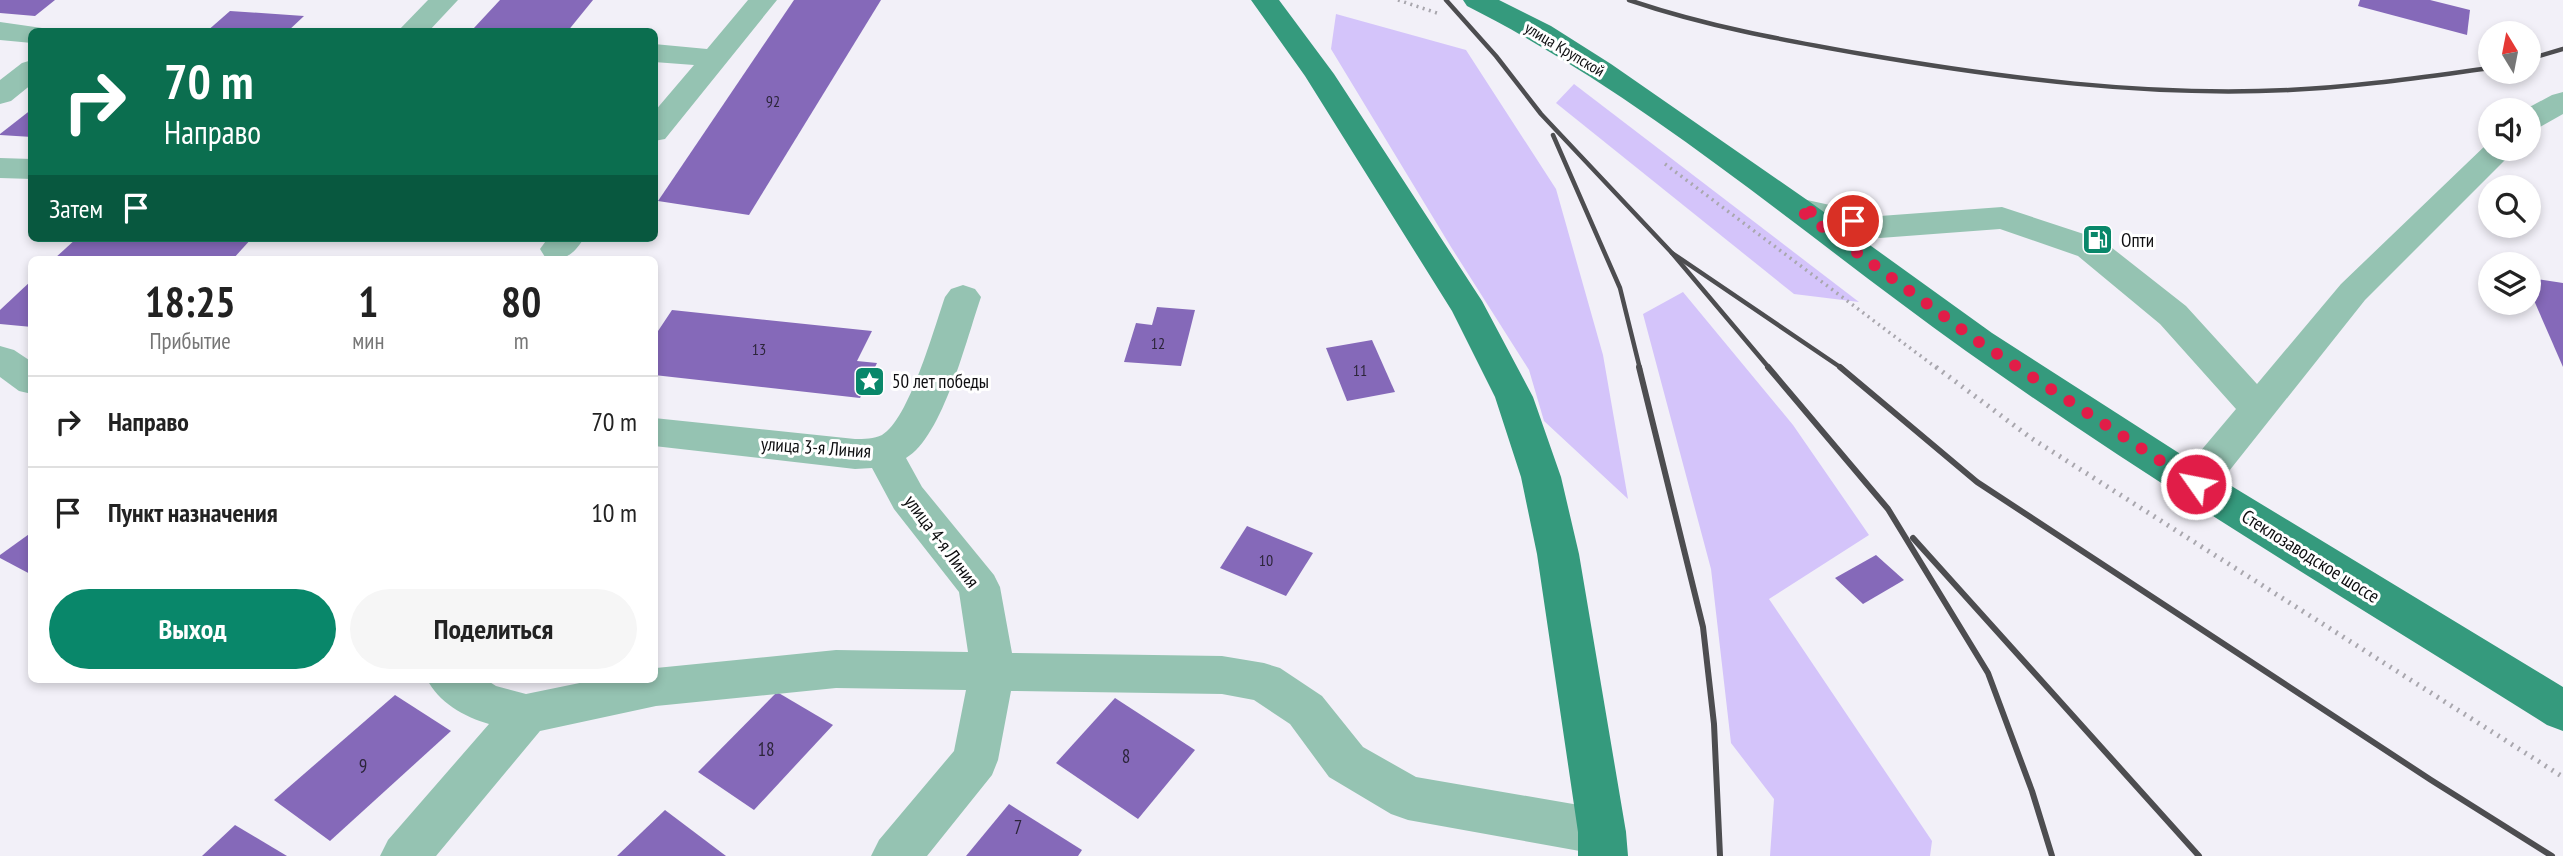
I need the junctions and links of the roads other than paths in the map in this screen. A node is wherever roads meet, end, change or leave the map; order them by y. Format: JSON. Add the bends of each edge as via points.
{"nodes":[{"id":1,"x":444,"y":0,"type":"edge"},
{"id":2,"x":763,"y":0,"type":"edge"},
{"id":3,"x":1476,"y":0,"type":"edge"},
{"id":4,"x":1272,"y":3,"type":"edge"},
{"id":5,"x":415,"y":28,"type":"edge"},
{"id":6,"x":0,"y":31,"type":"edge"},
{"id":7,"x":28,"y":34,"type":"edge"},
{"id":8,"x":658,"y":53,"type":"edge"},
{"id":9,"x":715,"y":58,"type":"junction"},
{"id":10,"x":28,"y":72,"type":"edge"},
{"id":11,"x":0,"y":95,"type":"edge"},
{"id":12,"x":2563,"y":101,"type":"edge"},
{"id":13,"x":1650,"y":103,"type":"joint"},
{"id":14,"x":2541,"y":113,"type":"edge"},
{"id":15,"x":658,"y":127,"type":"edge"},
{"id":16,"x":2488,"y":161,"type":"edge"},
{"id":17,"x":0,"y":168,"type":"edge"},
{"id":18,"x":28,"y":169,"type":"edge"},
{"id":19,"x":1798,"y":209,"type":"junction"},
{"id":20,"x":963,"y":297,"type":"dead end"},
{"id":21,"x":0,"y":359,"type":"edge"},
{"id":22,"x":28,"y":362,"type":"edge"},
{"id":23,"x":28,"y":378,"type":"edge"},
{"id":24,"x":2257,"y":408,"type":"junction"},
{"id":25,"x":658,"y":432,"type":"edge"},
{"id":26,"x":883,"y":452,"type":"junction"},
{"id":27,"x":2196,"y":484,"type":"junction"},
{"id":28,"x":993,"y":670,"type":"junction"},
{"id":29,"x":455,"y":683,"type":"edge"},
{"id":30,"x":2563,"y":711,"type":"edge"},
{"id":31,"x":526,"y":713,"type":"junction"},
{"id":32,"x":1603,"y":844,"type":"edge"},
{"id":33,"x":405,"y":856,"type":"edge"},
{"id":34,"x":896,"y":856,"type":"edge"}],
"edges":[{"from":1,"to":5,"type":"street"},
{"from":2,"to":9,"type":"street"},
{"from":3,"to":13,"type":"main road","name":"улица Крупской","via":[[1541,32]]},
{"from":4,"to":32,"type":"main road","via":[[1469,310],[1514,397],[1541,477],[1555,541]]},
{"from":6,"to":7,"type":"street"},
{"from":8,"to":9,"type":"street"},
{"from":9,"to":15,"type":"street"},
{"from":10,"to":11,"type":"street"},
{"from":12,"to":14,"type":"street"},
{"from":13,"to":19,"type":"main road","name":"Стеклозаводское шоссе"},
{"from":16,"to":24,"type":"street","via":[[2353,292]]},
{"from":17,"to":18,"type":"street"},
{"from":19,"to":24,"type":"street","via":[[1880,227],[2002,218],[2090,248],[2173,315]]},
{"from":19,"to":27,"type":"main road","name":"Стеклозаводское шоссе","via":[[1979,342]]},
{"from":20,"to":26,"type":"street","name":"улица 3-я Линия","via":[[919,417],[901,442]]},
{"from":21,"to":22,"type":"street"},
{"from":21,"to":23,"type":"street"},
{"from":24,"to":27,"type":"street"},
{"from":25,"to":26,"type":"street","name":"улица 3-я Линия","via":[[855,454]]},
{"from":26,"to":28,"type":"street","name":"улица 4-я Линия","via":[[908,498],[979,587]]},
{"from":27,"to":30,"type":"main road","name":"Стеклозаводское шоссе"},
{"from":28,"to":31,"type":"street","via":[[822,670],[656,687]]},
{"from":28,"to":32,"type":"street","via":[[1222,675],[1264,682],[1306,710],[1346,762],[1408,798]]},
{"from":28,"to":34,"type":"street","name":"улица 4-я Линия","via":[[975,760]]},
{"from":29,"to":31,"type":"street","via":[[484,704]]},
{"from":31,"to":33,"type":"street"}]}
